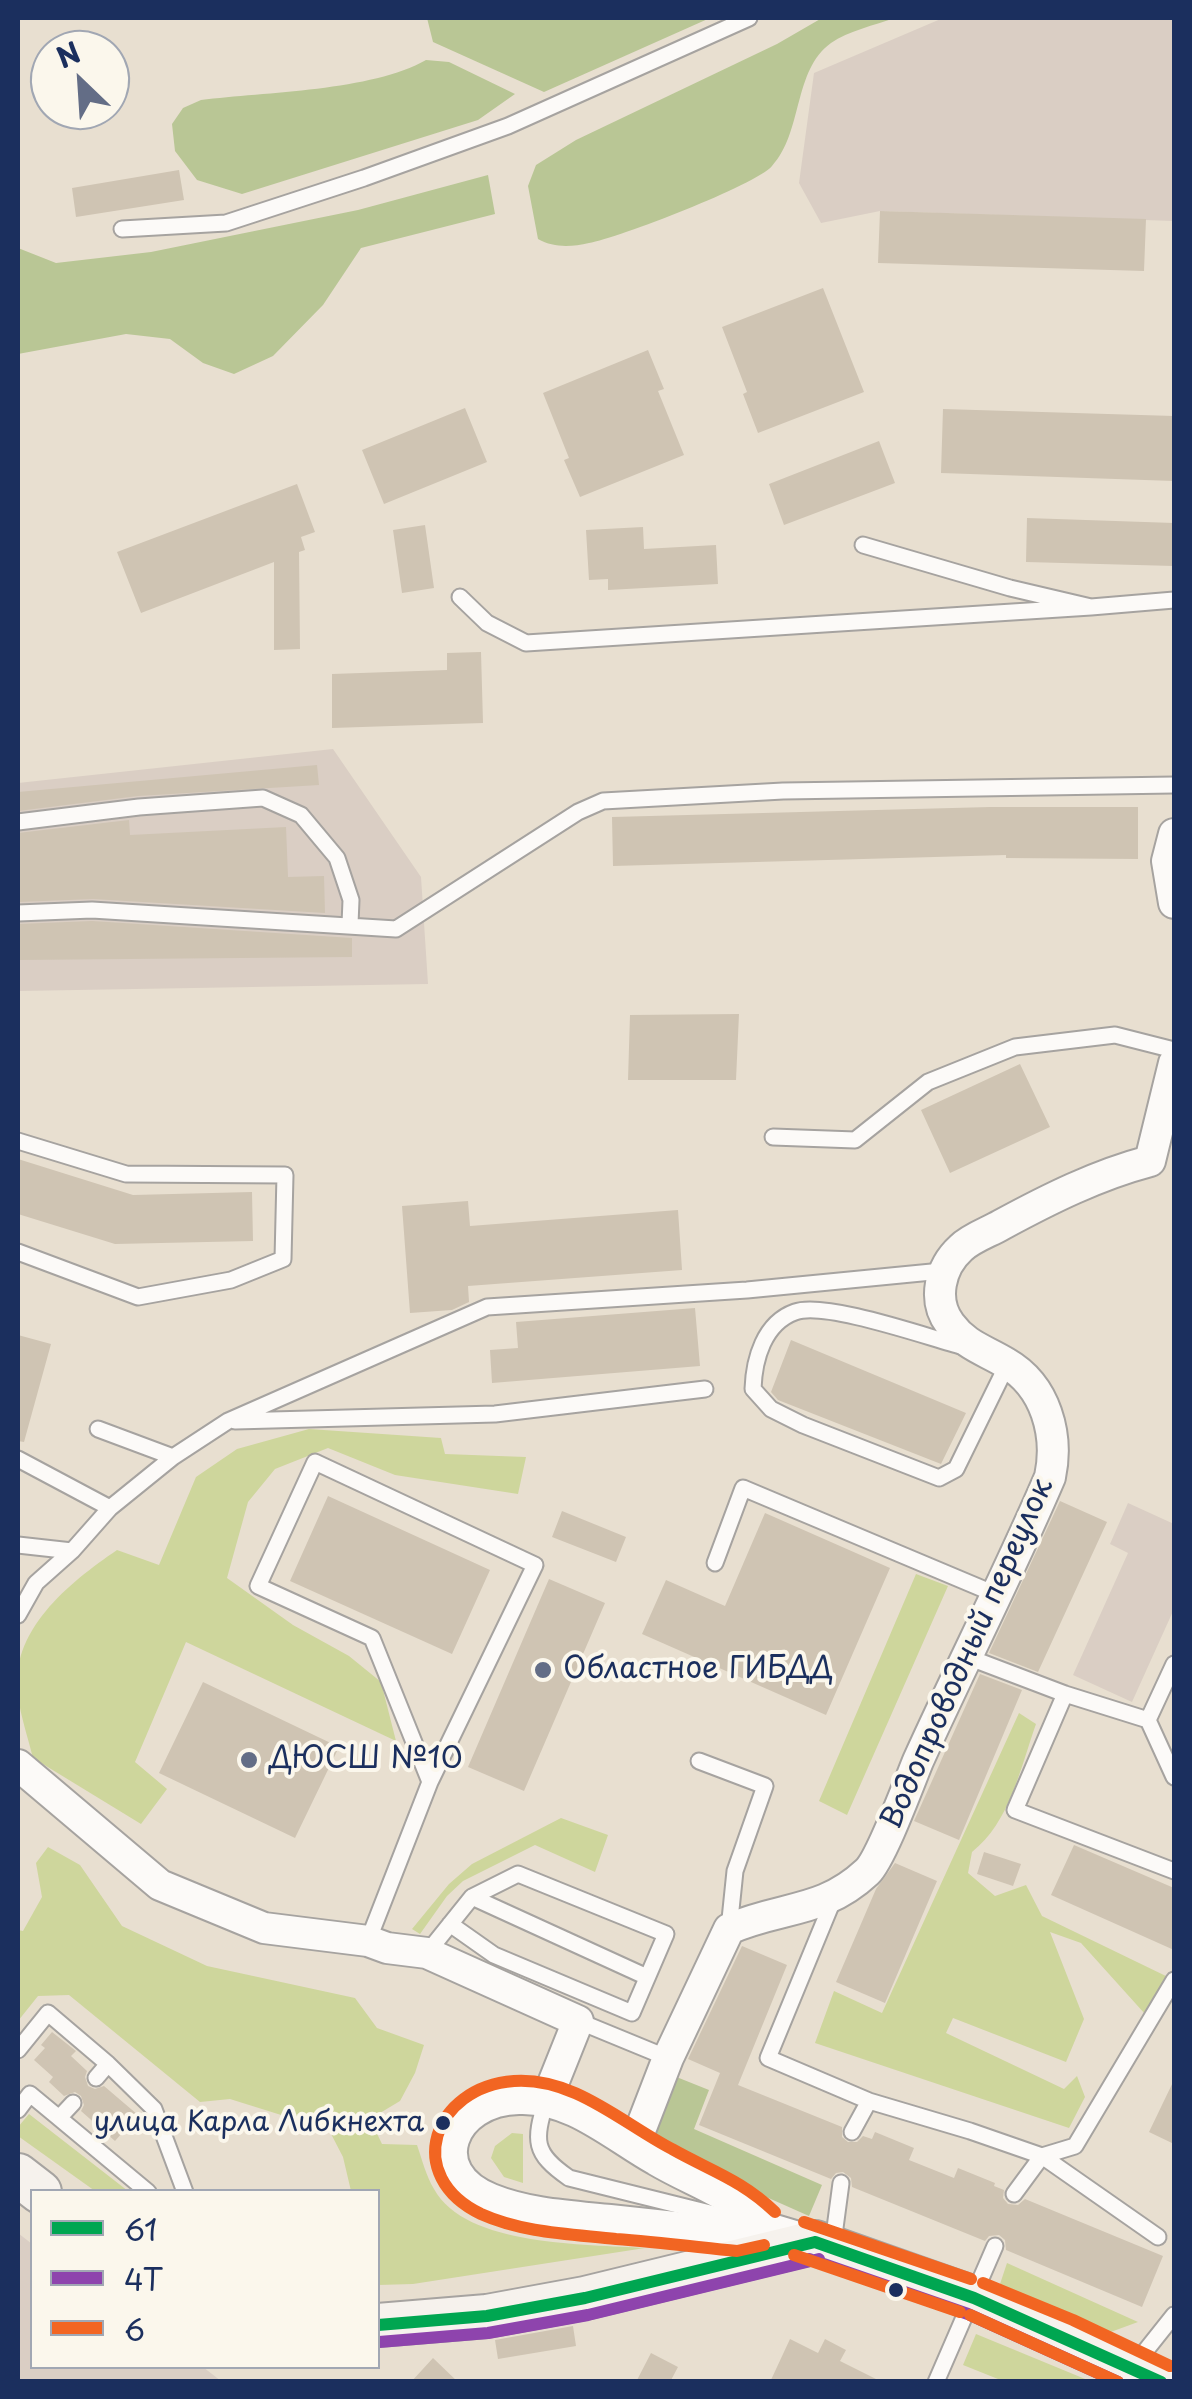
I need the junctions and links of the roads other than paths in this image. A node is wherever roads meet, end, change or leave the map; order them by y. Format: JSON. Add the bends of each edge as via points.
{"nodes":[{"id":1,"x":749,"y":18,"type":"edge"},
{"id":2,"x":122,"y":228,"type":"dead end"},
{"id":3,"x":862,"y":545,"type":"dead end"},
{"id":4,"x":460,"y":597,"type":"dead end"},
{"id":5,"x":1174,"y":600,"type":"edge"},
{"id":6,"x":1091,"y":607,"type":"junction"},
{"id":7,"x":1174,"y":786,"type":"edge"},
{"id":8,"x":18,"y":822,"type":"edge"},
{"id":9,"x":1174,"y":834,"type":"edge"},
{"id":10,"x":1174,"y":904,"type":"edge"},
{"id":11,"x":18,"y":913,"type":"edge"},
{"id":12,"x":350,"y":924,"type":"junction"},
{"id":13,"x":1174,"y":1050,"type":"edge"},
{"id":14,"x":1174,"y":1063,"type":"edge"},
{"id":15,"x":773,"y":1136,"type":"dead end"},
{"id":16,"x":18,"y":1141,"type":"edge"},
{"id":17,"x":1162,"y":1168,"type":"edge"},
{"id":18,"x":18,"y":1252,"type":"edge"},
{"id":19,"x":942,"y":1271,"type":"junction"},
{"id":20,"x":978,"y":1351,"type":"junction"},
{"id":21,"x":1008,"y":1364,"type":"junction"},
{"id":22,"x":704,"y":1388,"type":"dead end"},
{"id":23,"x":228,"y":1421,"type":"junction"},
{"id":24,"x":98,"y":1428,"type":"dead end"},
{"id":25,"x":172,"y":1457,"type":"junction"},
{"id":26,"x":18,"y":1459,"type":"edge"},
{"id":27,"x":110,"y":1508,"type":"junction"},
{"id":28,"x":18,"y":1546,"type":"edge"},
{"id":29,"x":72,"y":1551,"type":"junction"},
{"id":30,"x":714,"y":1563,"type":"dead end"},
{"id":31,"x":995,"y":1594,"type":"junction"},
{"id":32,"x":18,"y":1616,"type":"edge"},
{"id":33,"x":965,"y":1656,"type":"junction"},
{"id":34,"x":1174,"y":1664,"type":"edge"},
{"id":35,"x":1065,"y":1694,"type":"junction"},
{"id":36,"x":1148,"y":1720,"type":"junction"},
{"id":37,"x":699,"y":1761,"type":"dead end"},
{"id":38,"x":18,"y":1765,"type":"edge"},
{"id":39,"x":1174,"y":1777,"type":"edge"},
{"id":40,"x":430,"y":1782,"type":"junction"},
{"id":41,"x":1174,"y":1871,"type":"edge"},
{"id":42,"x":472,"y":1897,"type":"junction"},
{"id":43,"x":834,"y":1898,"type":"junction"},
{"id":44,"x":450,"y":1924,"type":"junction"},
{"id":45,"x":729,"y":1929,"type":"junction"},
{"id":46,"x":368,"y":1941,"type":"junction"},
{"id":47,"x":427,"y":1953,"type":"junction"},
{"id":48,"x":647,"y":1977,"type":"junction"},
{"id":49,"x":1174,"y":1980,"type":"edge"},
{"id":50,"x":578,"y":2021,"type":"junction"},
{"id":51,"x":18,"y":2050,"type":"edge"},
{"id":52,"x":668,"y":2058,"type":"junction"},
{"id":53,"x":108,"y":2064,"type":"junction"},
{"id":54,"x":96,"y":2078,"type":"dead end"},
{"id":55,"x":24,"y":2089,"type":"edge"},
{"id":56,"x":546,"y":2101,"type":"junction"},
{"id":57,"x":869,"y":2102,"type":"junction"},
{"id":58,"x":73,"y":2104,"type":"dead end"},
{"id":59,"x":18,"y":2110,"type":"edge"},
{"id":60,"x":58,"y":2118,"type":"junction"},
{"id":61,"x":852,"y":2132,"type":"dead end"},
{"id":62,"x":634,"y":2146,"type":"junction"},
{"id":63,"x":1042,"y":2156,"type":"junction"},
{"id":64,"x":842,"y":2183,"type":"dead end"},
{"id":65,"x":144,"y":2189,"type":"edge"},
{"id":66,"x":184,"y":2189,"type":"edge"},
{"id":67,"x":1014,"y":2194,"type":"dead end"},
{"id":68,"x":765,"y":2227,"type":"junction"},
{"id":69,"x":1158,"y":2236,"type":"dead end"},
{"id":70,"x":824,"y":2244,"type":"junction"},
{"id":71,"x":996,"y":2246,"type":"dead end"},
{"id":72,"x":974,"y":2298,"type":"junction"},
{"id":73,"x":1174,"y":2315,"type":"edge"},
{"id":74,"x":380,"y":2325,"type":"edge"},
{"id":75,"x":1140,"y":2377,"type":"edge"},
{"id":76,"x":936,"y":2382,"type":"edge"}],
"edges":[{"from":1,"to":2,"type":"lane","via":[[508,126],[364,178],[226,223]]},
{"from":3,"to":6,"type":"lane"},
{"from":4,"to":6,"type":"lane","via":[[487,623],[526,642]]},
{"from":5,"to":6,"type":"lane"},
{"from":7,"to":12,"type":"lane","via":[[603,800],[396,928]]},
{"from":8,"to":12,"type":"lane","via":[[263,798],[300,815],[337,858],[351,900]]},
{"from":9,"to":10,"type":"street","via":[[1167,862]]},
{"from":11,"to":12,"type":"lane","via":[[92,910]]},
{"from":13,"to":15,"type":"lane","via":[[1115,1035],[1015,1046],[928,1082],[855,1140]]},
{"from":14,"to":17,"type":"street"},
{"from":16,"to":18,"type":"lane","via":[[126,1174],[285,1175],[283,1259],[231,1280],[138,1297]]},
{"from":17,"to":19,"type":"street","via":[[1110,1171],[962,1246]]},
{"from":19,"to":20,"type":"street","name":"Водопроводный переулок","via":[[948,1322]]},
{"from":19,"to":23,"type":"lane","via":[[487,1307]]},
{"from":20,"to":21,"type":"street","name":"Водопроводный переулок"},
{"from":20,"to":21,"type":"lane","via":[[835,1312],[796,1311],[770,1329],[752,1389],[771,1409],[803,1425],[939,1478],[956,1469]]},
{"from":21,"to":31,"type":"street","name":"Водопроводный переулок","via":[[1035,1390],[1056,1452]]},
{"from":22,"to":23,"type":"lane","via":[[496,1414]]},
{"from":23,"to":25,"type":"lane"},
{"from":24,"to":25,"type":"lane"},
{"from":25,"to":27,"type":"lane"},
{"from":26,"to":27,"type":"lane"},
{"from":27,"to":29,"type":"lane"},
{"from":28,"to":29,"type":"lane"},
{"from":29,"to":32,"type":"lane","via":[[36,1583]]},
{"from":30,"to":31,"type":"lane","via":[[743,1488]]},
{"from":31,"to":33,"type":"street","name":"Водопроводный переулок"},
{"from":33,"to":35,"type":"lane"},
{"from":33,"to":43,"type":"street","name":"Водопроводный переулок","via":[[871,1868]]},
{"from":34,"to":36,"type":"lane"},
{"from":35,"to":36,"type":"lane"},
{"from":35,"to":41,"type":"lane","via":[[1015,1810]]},
{"from":36,"to":39,"type":"lane"},
{"from":37,"to":45,"type":"lane","via":[[765,1786],[734,1871]]},
{"from":38,"to":46,"type":"street","via":[[160,1885],[264,1928]]},
{"from":40,"to":40,"type":"lane","via":[[535,1565],[316,1462],[258,1586],[372,1638]]},
{"from":40,"to":46,"type":"lane"},
{"from":42,"to":44,"type":"lane"},
{"from":42,"to":48,"type":"lane"},
{"from":42,"to":48,"type":"lane","via":[[518,1874],[666,1934]]},
{"from":43,"to":45,"type":"street","name":"Водопроводный переулок"},
{"from":43,"to":57,"type":"lane","via":[[768,2058]]},
{"from":44,"to":47,"type":"lane"},
{"from":44,"to":48,"type":"lane","via":[[494,1956],[632,2014]]},
{"from":45,"to":52,"type":"street"},
{"from":46,"to":47,"type":"street"},
{"from":47,"to":50,"type":"street"},
{"from":49,"to":63,"type":"lane","via":[[1075,2146]]},
{"from":50,"to":52,"type":"lane"},
{"from":50,"to":56,"type":"street"},
{"from":51,"to":53,"type":"lane","via":[[48,2013]]},
{"from":52,"to":62,"type":"street"},
{"from":53,"to":54,"type":"lane"},
{"from":53,"to":66,"type":"lane","via":[[154,2110]]},
{"from":55,"to":59,"type":"lane"},
{"from":55,"to":60,"type":"lane"},
{"from":56,"to":62,"type":"street"},
{"from":56,"to":68,"type":"lane","via":[[538,2148],[568,2178]]},
{"from":56,"to":68,"type":"street","via":[[495,2102],[461,2122],[453,2137],[454,2161],[467,2184],[502,2202],[565,2216],[739,2234]]},
{"from":57,"to":61,"type":"lane"},
{"from":57,"to":63,"type":"lane"},
{"from":58,"to":60,"type":"lane"},
{"from":60,"to":65,"type":"lane"},
{"from":62,"to":68,"type":"street","via":[[747,2207]]},
{"from":63,"to":67,"type":"lane"},
{"from":63,"to":69,"type":"lane"},
{"from":64,"to":70,"type":"lane"},
{"from":68,"to":70,"type":"street"},
{"from":70,"to":72,"type":"street"},
{"from":70,"to":74,"type":"street","via":[[487,2316]]},
{"from":71,"to":72,"type":"lane"},
{"from":72,"to":75,"type":"street"},
{"from":72,"to":76,"type":"lane"},
{"from":73,"to":75,"type":"lane"}]}
